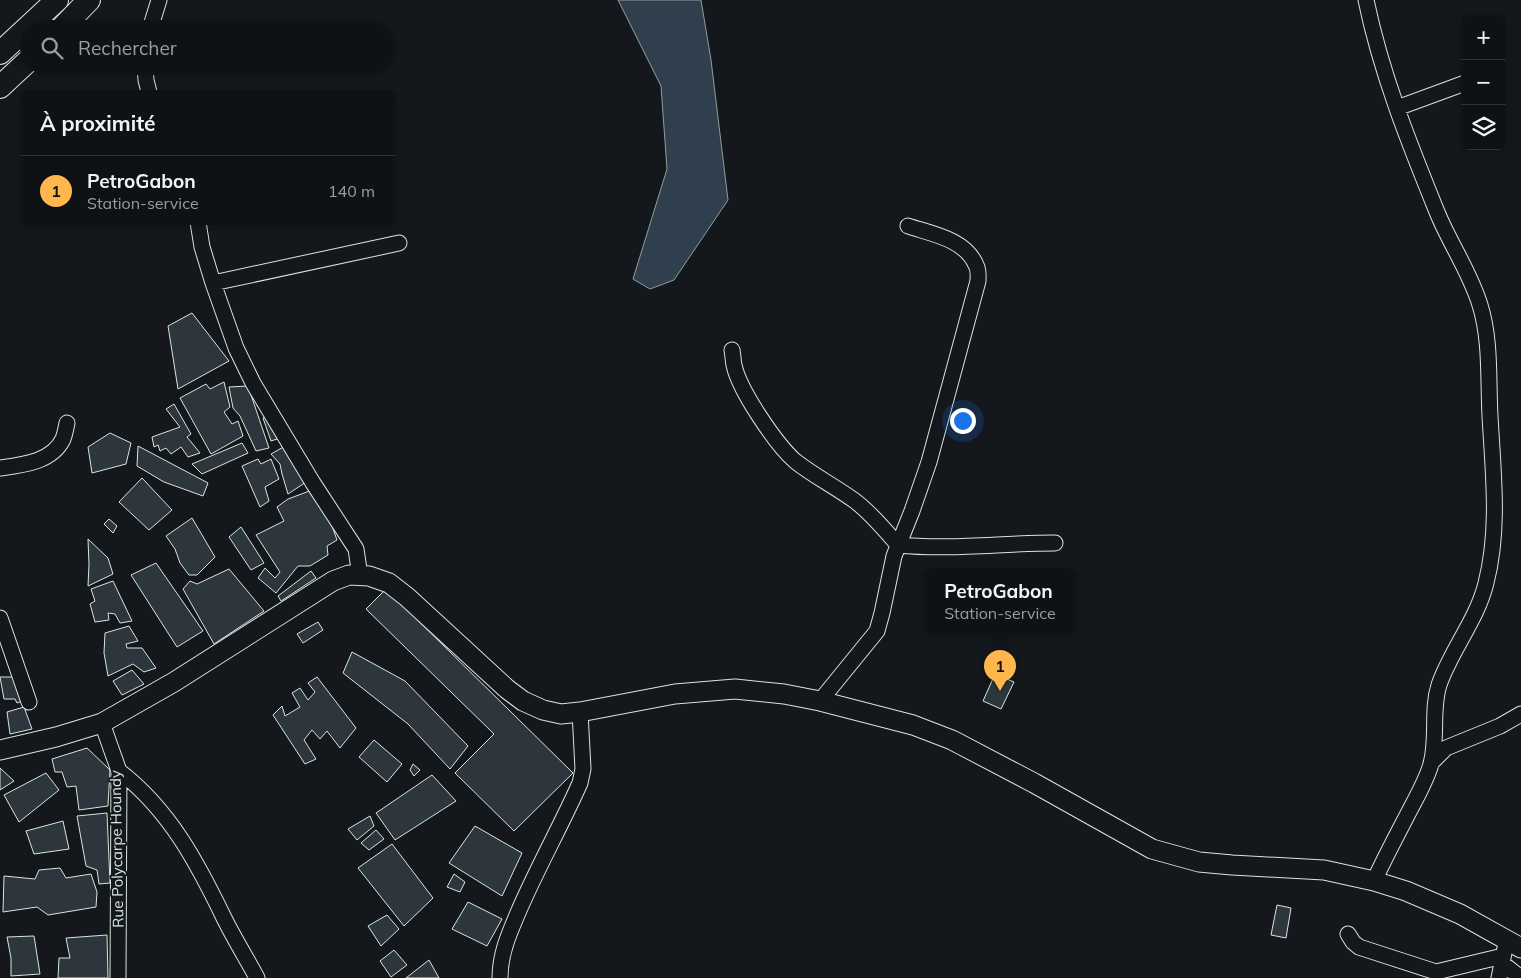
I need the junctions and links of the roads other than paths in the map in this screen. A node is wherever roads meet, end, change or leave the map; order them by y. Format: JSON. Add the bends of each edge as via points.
{"nodes":[{"id":1,"x":56,"y":0,"type":"edge"},
{"id":2,"x":89,"y":0,"type":"edge"},
{"id":3,"x":159,"y":0,"type":"edge"},
{"id":4,"x":1366,"y":0,"type":"edge"},
{"id":5,"x":35,"y":20,"type":"edge"},
{"id":6,"x":70,"y":20,"type":"edge"},
{"id":7,"x":153,"y":20,"type":"edge"},
{"id":8,"x":20,"y":35,"type":"edge"},
{"id":9,"x":0,"y":54,"type":"edge"},
{"id":10,"x":20,"y":68,"type":"edge"},
{"id":11,"x":146,"y":75,"type":"edge"},
{"id":12,"x":1461,"y":84,"type":"edge"},
{"id":13,"x":0,"y":87,"type":"edge"},
{"id":14,"x":148,"y":90,"type":"edge"},
{"id":15,"x":1397,"y":108,"type":"junction"},
{"id":16,"x":198,"y":225,"type":"edge"},
{"id":17,"x":908,"y":226,"type":"dead end"},
{"id":18,"x":400,"y":243,"type":"dead end"},
{"id":19,"x":213,"y":283,"type":"junction"},
{"id":20,"x":732,"y":350,"type":"dead end"},
{"id":21,"x":67,"y":423,"type":"dead end"},
{"id":22,"x":0,"y":468,"type":"edge"},
{"id":23,"x":1055,"y":543,"type":"dead end"},
{"id":24,"x":898,"y":545,"type":"junction"},
{"id":25,"x":360,"y":576,"type":"junction"},
{"id":26,"x":0,"y":618,"type":"edge"},
{"id":27,"x":820,"y":701,"type":"junction"},
{"id":28,"x":29,"y":702,"type":"dead end"},
{"id":29,"x":580,"y":712,"type":"junction"},
{"id":30,"x":1521,"y":714,"type":"edge"},
{"id":31,"x":102,"y":722,"type":"junction"},
{"id":32,"x":0,"y":750,"type":"edge"},
{"id":33,"x":1432,"y":763,"type":"junction"},
{"id":34,"x":119,"y":771,"type":"junction"},
{"id":35,"x":1374,"y":881,"type":"junction"},
{"id":36,"x":1348,"y":934,"type":"dead end"},
{"id":37,"x":1508,"y":952,"type":"edge"},
{"id":38,"x":1436,"y":975,"type":"edge"},
{"id":39,"x":118,"y":978,"type":"edge"},
{"id":40,"x":256,"y":978,"type":"edge"},
{"id":41,"x":500,"y":978,"type":"edge"},
{"id":42,"x":1499,"y":978,"type":"edge"},
{"id":43,"x":1517,"y":978,"type":"edge"}],
"edges":[{"from":1,"to":5,"type":"highway"},
{"from":2,"to":6,"type":"highway"},
{"from":3,"to":7,"type":"street"},
{"from":4,"to":15,"type":"street"},
{"from":8,"to":9,"type":"highway"},
{"from":10,"to":13,"type":"highway"},
{"from":11,"to":14,"type":"street"},
{"from":12,"to":15,"type":"street"},
{"from":15,"to":33,"type":"street","via":[[1438,215],[1472,282],[1481,308],[1488,353],[1495,486],[1491,556],[1486,585],[1438,687]]},
{"from":16,"to":19,"type":"street"},
{"from":17,"to":24,"type":"street","via":[[962,247],[978,267],[978,281],[929,462]]},
{"from":18,"to":19,"type":"street"},
{"from":19,"to":25,"type":"street","via":[[236,348],[253,382],[356,549]]},
{"from":20,"to":24,"type":"street","via":[[734,367],[768,431],[816,477],[856,502]]},
{"from":21,"to":22,"type":"street","via":[[64,438],[48,456]]},
{"from":23,"to":24,"type":"street","via":[[965,548]]},
{"from":24,"to":27,"type":"street","via":[[877,631]]},
{"from":25,"to":29,"type":"main road","via":[[389,583],[523,701],[561,714]]},
{"from":25,"to":31,"type":"main road","via":[[349,575],[333,581],[174,682]]},
{"from":26,"to":28,"type":"street"},
{"from":27,"to":29,"type":"main road","via":[[735,689],[675,694]]},
{"from":27,"to":35,"type":"main road","via":[[913,725],[952,740],[1152,849],[1199,862],[1324,870]]},
{"from":29,"to":41,"type":"street","via":[[584,769],[580,783],[528,889],[508,938],[500,965]]},
{"from":30,"to":33,"type":"street","via":[[1446,748]]},
{"from":31,"to":32,"type":"main road"},
{"from":31,"to":34,"type":"street","name":"Rue Polycarpe Houndy"},
{"from":33,"to":35,"type":"street"},
{"from":34,"to":39,"type":"street","name":"Rue Polycarpe Houndy"},
{"from":34,"to":40,"type":"street","via":[[154,803],[194,857]]},
{"from":35,"to":37,"type":"main road","via":[[1460,914]]},
{"from":36,"to":38,"type":"street","via":[[1359,947]]},
{"from":37,"to":38,"type":"street"},
{"from":37,"to":42,"type":"street"},
{"from":37,"to":43,"type":"street"}]}
